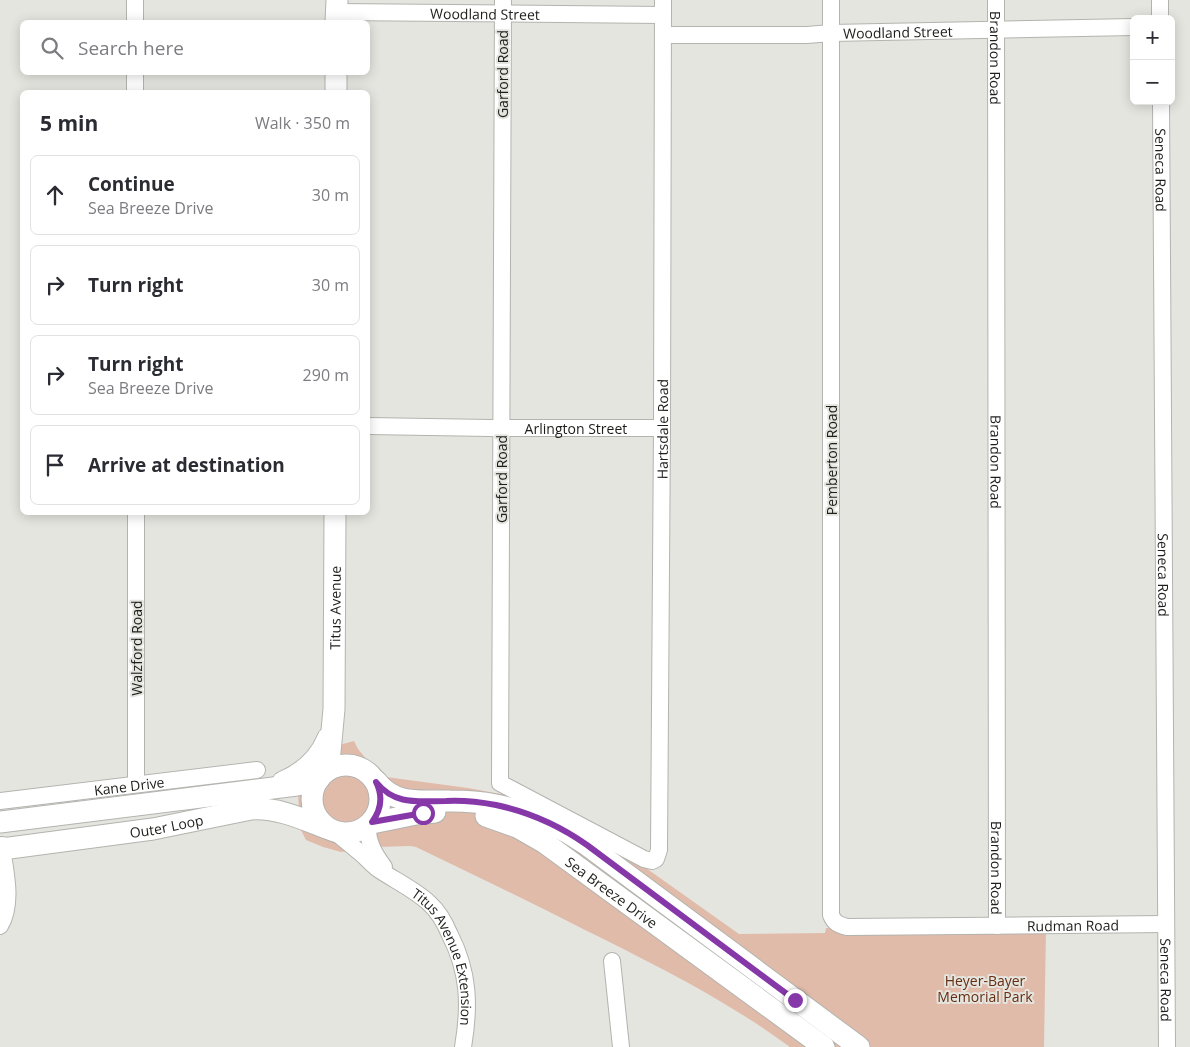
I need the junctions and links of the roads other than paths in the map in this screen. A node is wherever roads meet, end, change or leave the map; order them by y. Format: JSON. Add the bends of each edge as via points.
{"nodes":[{"id":1,"x":135,"y":0,"type":"edge"},
{"id":2,"x":831,"y":0,"type":"edge"},
{"id":3,"x":996,"y":0,"type":"edge"},
{"id":4,"x":1160,"y":0,"type":"edge"},
{"id":5,"x":503,"y":7,"type":"edge"},
{"id":6,"x":663,"y":8,"type":"edge"},
{"id":7,"x":336,"y":12,"type":"edge"},
{"id":8,"x":1160,"y":15,"type":"edge"},
{"id":9,"x":135,"y":20,"type":"edge"},
{"id":10,"x":1130,"y":27,"type":"edge"},
{"id":11,"x":996,"y":30,"type":"junction"},
{"id":12,"x":831,"y":33,"type":"junction"},
{"id":13,"x":663,"y":35,"type":"junction"},
{"id":14,"x":135,"y":75,"type":"edge"},
{"id":15,"x":336,"y":75,"type":"edge"},
{"id":16,"x":135,"y":90,"type":"edge"},
{"id":17,"x":336,"y":90,"type":"edge"},
{"id":18,"x":1161,"y":105,"type":"edge"},
{"id":19,"x":370,"y":426,"type":"edge"},
{"id":20,"x":502,"y":428,"type":"junction"},
{"id":21,"x":662,"y":428,"type":"junction"},
{"id":22,"x":136,"y":515,"type":"edge"},
{"id":23,"x":334,"y":515,"type":"edge"},
{"id":24,"x":334,"y":711,"type":"junction"},
{"id":25,"x":322,"y":775,"type":"junction"},
{"id":26,"x":370,"y":776,"type":"junction"},
{"id":27,"x":258,"y":780,"type":"junction"},
{"id":28,"x":136,"y":784,"type":"junction"},
{"id":29,"x":0,"y":801,"type":"edge"},
{"id":30,"x":0,"y":822,"type":"edge"},
{"id":31,"x":370,"y":824,"type":"junction"},
{"id":32,"x":332,"y":830,"type":"junction"},
{"id":33,"x":1,"y":850,"type":"edge"},
{"id":34,"x":656,"y":859,"type":"joint"},
{"id":35,"x":396,"y":880,"type":"junction"},
{"id":36,"x":833,"y":920,"type":"joint"},
{"id":37,"x":1166,"y":924,"type":"junction"},
{"id":38,"x":0,"y":926,"type":"edge"},
{"id":39,"x":997,"y":926,"type":"junction"},
{"id":40,"x":612,"y":961,"type":"dead end"},
{"id":41,"x":463,"y":1047,"type":"edge"},
{"id":42,"x":620,"y":1047,"type":"edge"},
{"id":43,"x":824,"y":1047,"type":"edge"},
{"id":44,"x":859,"y":1047,"type":"edge"},
{"id":45,"x":1167,"y":1047,"type":"edge"}],
"edges":[{"from":1,"to":9,"type":"street"},
{"from":2,"to":12,"type":"street","name":"Pemberton Road"},
{"from":3,"to":11,"type":"street","name":"Brandon Road"},
{"from":4,"to":8,"type":"street"},
{"from":5,"to":6,"type":"street","name":"Woodland Street"},
{"from":5,"to":7,"type":"street","name":"Woodland Street"},
{"from":5,"to":20,"type":"street","name":"Garford Road"},
{"from":6,"to":13,"type":"street","name":"Hartsdale Road"},
{"from":10,"to":11,"type":"street","name":"Woodland Street"},
{"from":11,"to":12,"type":"street","name":"Woodland Street"},
{"from":11,"to":39,"type":"street","name":"Brandon Road"},
{"from":12,"to":13,"type":"street","name":"Woodland Street"},
{"from":12,"to":36,"type":"street","name":"Pemberton Road"},
{"from":13,"to":21,"type":"street","name":"Hartsdale Road"},
{"from":14,"to":16,"type":"street"},
{"from":15,"to":17,"type":"main road"},
{"from":18,"to":37,"type":"street","name":"Seneca Road"},
{"from":19,"to":20,"type":"street","name":"Arlington Street"},
{"from":20,"to":21,"type":"street","name":"Arlington Street"},
{"from":20,"to":34,"type":"street","name":"Garford Road","via":[[500,783],[644,859]]},
{"from":21,"to":34,"type":"street","name":"Hartsdale Road","via":[[659,850]]},
{"from":22,"to":28,"type":"street","name":"Walzford Road"},
{"from":23,"to":24,"type":"main road","name":"Titus Avenue"},
{"from":24,"to":25,"type":"main road","name":"Titus Avenue","via":[[330,752]]},
{"from":24,"to":26,"type":"main road","name":"Titus Avenue","via":[[343,740]]},
{"from":24,"to":27,"type":"main road","via":[[324,746],[314,762],[283,782]]},
{"from":25,"to":26,"type":"main road","via":[[346,764],[356,766]]},
{"from":25,"to":27,"type":"main road","name":"Outer Loop","via":[[304,784]]},
{"from":25,"to":32,"type":"main road","via":[[312,793],[312,804],[318,819]]},
{"from":26,"to":31,"type":"main road","via":[[380,790],[380,805]]},
{"from":26,"to":44,"type":"main road","name":"Sea Breeze Drive","via":[[384,790],[404,800],[461,801],[498,806],[537,818],[566,832]]},
{"from":27,"to":28,"type":"street","name":"Kane Drive"},
{"from":27,"to":30,"type":"main road","name":"Outer Loop"},
{"from":28,"to":29,"type":"street","name":"Kane Drive"},
{"from":31,"to":32,"type":"main road","via":[[351,833]]},
{"from":31,"to":35,"type":"street","name":"Titus Avenue Extension","via":[[368,836],[374,852]]},
{"from":31,"to":43,"type":"main road","name":"Sea Breeze Drive","via":[[423,813],[449,812],[481,815],[506,822],[551,847]]},
{"from":32,"to":33,"type":"main road","name":"Outer Loop","via":[[263,808],[153,829]]},
{"from":32,"to":35,"type":"street","name":"Titus Avenue Extension","via":[[374,866]]},
{"from":33,"to":38,"type":"street","via":[[7,899]]},
{"from":35,"to":41,"type":"street","name":"Titus Avenue Extension","via":[[433,907],[457,950],[467,994]]},
{"from":36,"to":39,"type":"street","name":"Rudman Road","via":[[847,927]]},
{"from":37,"to":39,"type":"street","name":"Rudman Road"},
{"from":37,"to":45,"type":"street","name":"Seneca Road"},
{"from":40,"to":42,"type":"street"}]}
